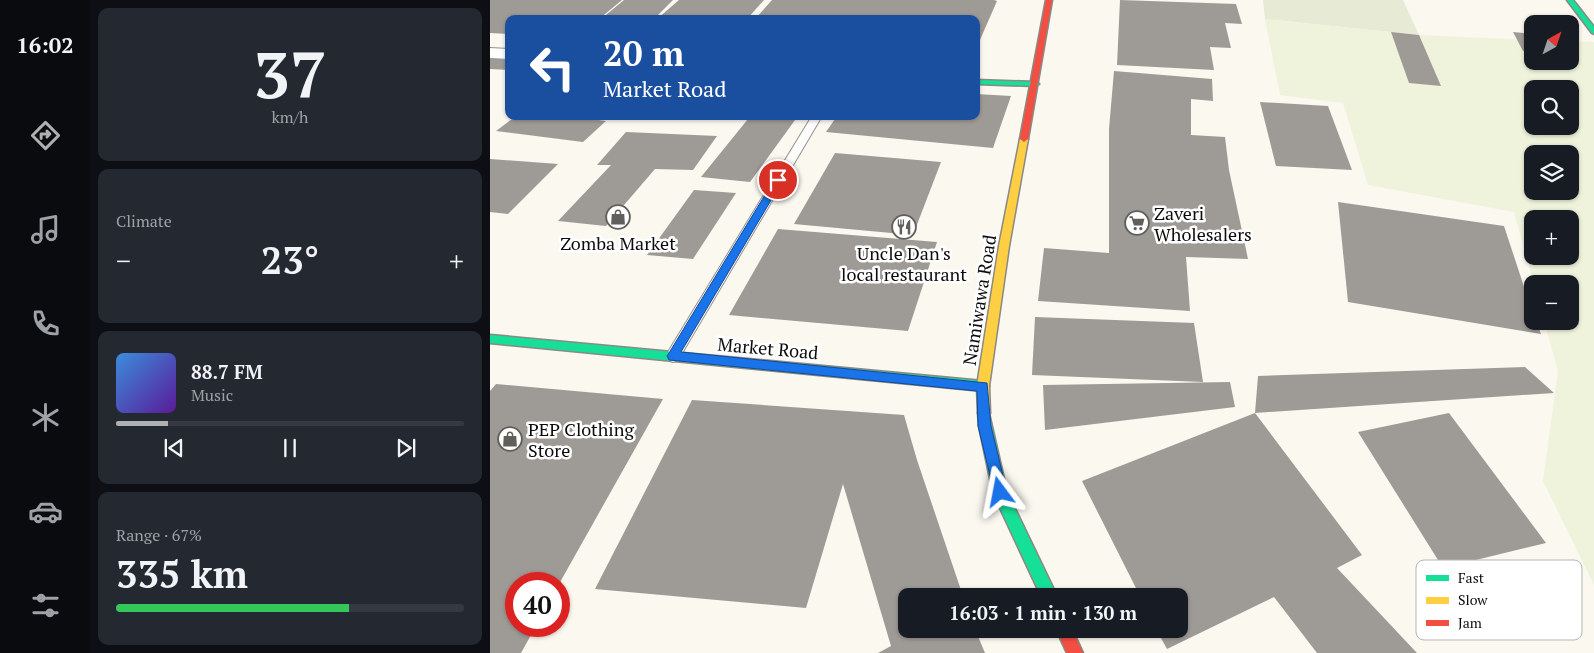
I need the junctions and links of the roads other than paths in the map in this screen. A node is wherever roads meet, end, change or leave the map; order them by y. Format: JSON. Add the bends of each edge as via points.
{"nodes":[{"id":1,"x":1048,"y":0,"type":"edge"},
{"id":2,"x":1570,"y":0,"type":"edge"},
{"id":3,"x":1594,"y":32,"type":"edge"},
{"id":4,"x":490,"y":53,"type":"edge"},
{"id":5,"x":505,"y":54,"type":"edge"},
{"id":6,"x":980,"y":82,"type":"edge"},
{"id":7,"x":1035,"y":84,"type":"junction"},
{"id":8,"x":815,"y":120,"type":"edge"},
{"id":9,"x":490,"y":339,"type":"edge"},
{"id":10,"x":673,"y":356,"type":"junction"},
{"id":11,"x":983,"y":386,"type":"junction"},
{"id":12,"x":1045,"y":588,"type":"edge"},
{"id":13,"x":1068,"y":638,"type":"edge"},
{"id":14,"x":1075,"y":653,"type":"edge"}],
"edges":[{"from":1,"to":7,"type":"street","name":"Namiwawa Road"},
{"from":2,"to":3,"type":"street"},
{"from":4,"to":5,"type":"street"},
{"from":6,"to":7,"type":"street"},
{"from":7,"to":11,"type":"street","name":"Namiwawa Road","via":[[1004,246]]},
{"from":8,"to":10,"type":"lane"},
{"from":9,"to":10,"type":"street","name":"Market Road"},
{"from":10,"to":11,"type":"street","name":"Market Road"},
{"from":11,"to":12,"type":"street","name":"Namiwawa Road","via":[[985,426],[1000,492]]},
{"from":13,"to":14,"type":"street"}]}
